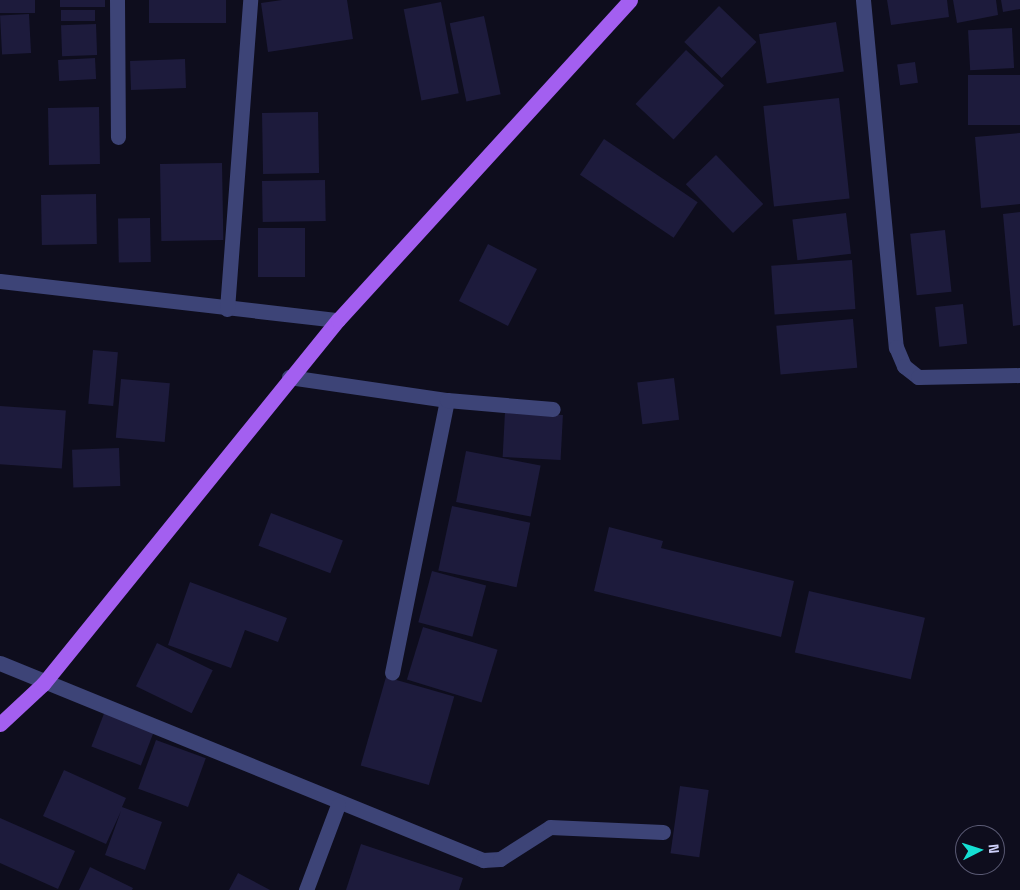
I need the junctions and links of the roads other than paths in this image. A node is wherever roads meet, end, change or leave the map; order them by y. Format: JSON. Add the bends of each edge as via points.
{"nodes":[{"id":1,"x":117,"y":0,"type":"edge"},
{"id":2,"x":250,"y":0,"type":"edge"},
{"id":3,"x":630,"y":0,"type":"edge"},
{"id":4,"x":864,"y":0,"type":"edge"},
{"id":5,"x":118,"y":137,"type":"dead end"},
{"id":6,"x":0,"y":281,"type":"edge"},
{"id":7,"x":227,"y":309,"type":"junction"},
{"id":8,"x":338,"y":320,"type":"junction"},
{"id":9,"x":1020,"y":374,"type":"edge"},
{"id":10,"x":289,"y":377,"type":"junction"},
{"id":11,"x":447,"y":400,"type":"junction"},
{"id":12,"x":553,"y":409,"type":"dead end"},
{"id":13,"x":0,"y":663,"type":"edge"},
{"id":14,"x":392,"y":672,"type":"dead end"},
{"id":15,"x":43,"y":684,"type":"junction"},
{"id":16,"x":0,"y":724,"type":"edge"},
{"id":17,"x":338,"y":805,"type":"junction"},
{"id":18,"x":663,"y":832,"type":"dead end"},
{"id":19,"x":306,"y":890,"type":"edge"}],
"edges":[{"from":1,"to":5,"type":"street"},
{"from":2,"to":7,"type":"street"},
{"from":3,"to":8,"type":"main road"},
{"from":4,"to":9,"type":"street","via":[[896,347],[904,366],[918,377]]},
{"from":6,"to":7,"type":"street"},
{"from":7,"to":8,"type":"street"},
{"from":8,"to":10,"type":"main road"},
{"from":10,"to":11,"type":"street"},
{"from":10,"to":15,"type":"main road"},
{"from":11,"to":12,"type":"street"},
{"from":11,"to":14,"type":"street"},
{"from":13,"to":15,"type":"street"},
{"from":15,"to":16,"type":"main road"},
{"from":15,"to":17,"type":"street"},
{"from":17,"to":18,"type":"street","via":[[483,860],[500,859],[550,827]]},
{"from":17,"to":19,"type":"street"}]}
